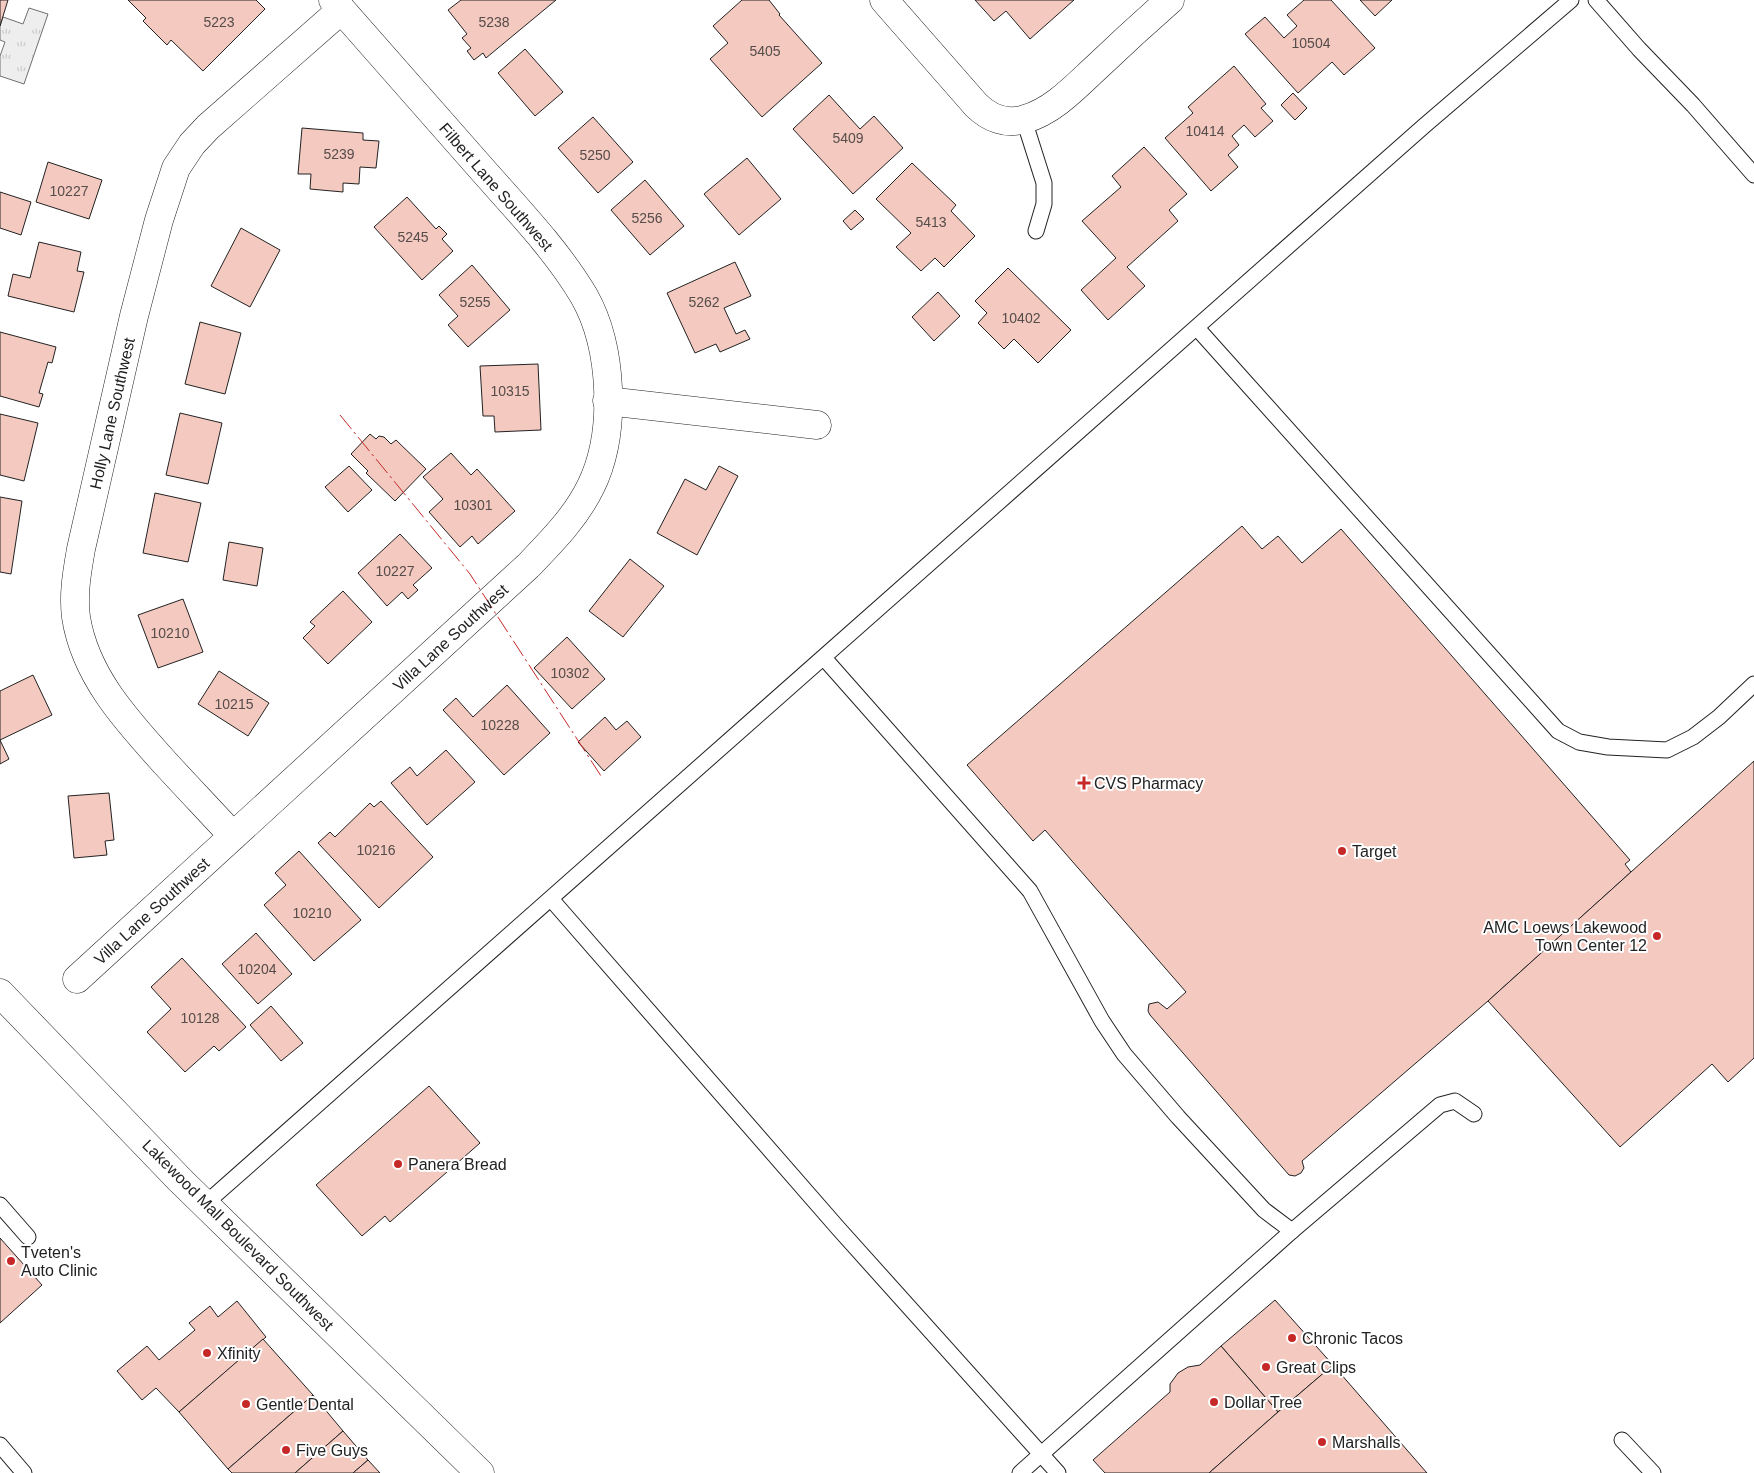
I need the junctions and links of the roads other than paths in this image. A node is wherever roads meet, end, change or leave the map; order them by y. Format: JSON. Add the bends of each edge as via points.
{"nodes":[{"id":1,"x":884,"y":0,"type":"edge"},
{"id":2,"x":1170,"y":0,"type":"edge"},
{"id":3,"x":1571,"y":0,"type":"edge"},
{"id":4,"x":1596,"y":0,"type":"edge"},
{"id":5,"x":337,"y":5,"type":"edge"},
{"id":6,"x":1016,"y":121,"type":"junction"},
{"id":7,"x":1754,"y":175,"type":"edge"},
{"id":8,"x":1036,"y":231,"type":"dead end"},
{"id":9,"x":1197,"y":328,"type":"junction"},
{"id":10,"x":607,"y":401,"type":"junction"},
{"id":11,"x":817,"y":424,"type":"dead end"},
{"id":12,"x":824,"y":658,"type":"junction"},
{"id":13,"x":1754,"y":684,"type":"edge"},
{"id":14,"x":233,"y":836,"type":"junction"},
{"id":15,"x":551,"y":899,"type":"junction"},
{"id":16,"x":77,"y":979,"type":"dead end"},
{"id":17,"x":0,"y":993,"type":"edge"},
{"id":18,"x":1474,"y":1114,"type":"dead end"},
{"id":19,"x":205,"y":1204,"type":"junction"},
{"id":20,"x":0,"y":1205,"type":"edge"},
{"id":21,"x":1292,"y":1231,"type":"junction"},
{"id":22,"x":28,"y":1237,"type":"dead end"},
{"id":23,"x":1622,"y":1440,"type":"dead end"},
{"id":24,"x":0,"y":1445,"type":"edge"},
{"id":25,"x":1041,"y":1454,"type":"junction"},
{"id":26,"x":24,"y":1473,"type":"edge"},
{"id":27,"x":480,"y":1473,"type":"edge"},
{"id":28,"x":1020,"y":1473,"type":"edge"},
{"id":29,"x":1058,"y":1473,"type":"edge"},
{"id":30,"x":1653,"y":1473,"type":"edge"}],
"edges":[{"from":1,"to":6,"type":"street","via":[[986,115]]},
{"from":2,"to":6,"type":"street","via":[[1051,107]]},
{"from":3,"to":9,"type":"lane"},
{"from":4,"to":7,"type":"lane"},
{"from":5,"to":10,"type":"street","name":"Filbert Lane Southwest","via":[[522,215],[572,277],[594,316],[601,338]]},
{"from":5,"to":14,"type":"street","name":"Holly Lane Southwest","via":[[208,127],[176,168],[146,266],[76,576],[75,604],[80,635],[108,694],[136,730]]},
{"from":6,"to":8,"type":"lane","via":[[1044,183],[1044,204]]},
{"from":9,"to":12,"type":"lane"},
{"from":9,"to":13,"type":"lane","via":[[1558,731],[1579,742],[1667,750],[1693,737]]},
{"from":10,"to":11,"type":"street"},
{"from":10,"to":14,"type":"street","name":"Villa Lane Southwest","via":[[604,446],[598,467],[582,503],[560,532],[489,603]]},
{"from":12,"to":15,"type":"lane"},
{"from":12,"to":21,"type":"lane","via":[[1030,891],[1102,1021],[1124,1054],[1264,1210]]},
{"from":14,"to":16,"type":"street","name":"Villa Lane Southwest"},
{"from":15,"to":19,"type":"lane"},
{"from":15,"to":25,"type":"lane","via":[[838,1228]]},
{"from":17,"to":19,"type":"street","name":"Lakewood Mall Boulevard Southwest"},
{"from":18,"to":21,"type":"lane","via":[[1455,1101],[1440,1105]]},
{"from":19,"to":27,"type":"street","name":"Lakewood Mall Boulevard Southwest"},
{"from":20,"to":22,"type":"lane"},
{"from":21,"to":25,"type":"lane"},
{"from":23,"to":30,"type":"lane"},
{"from":24,"to":26,"type":"lane"},
{"from":25,"to":28,"type":"lane"},
{"from":25,"to":29,"type":"lane"}]}
